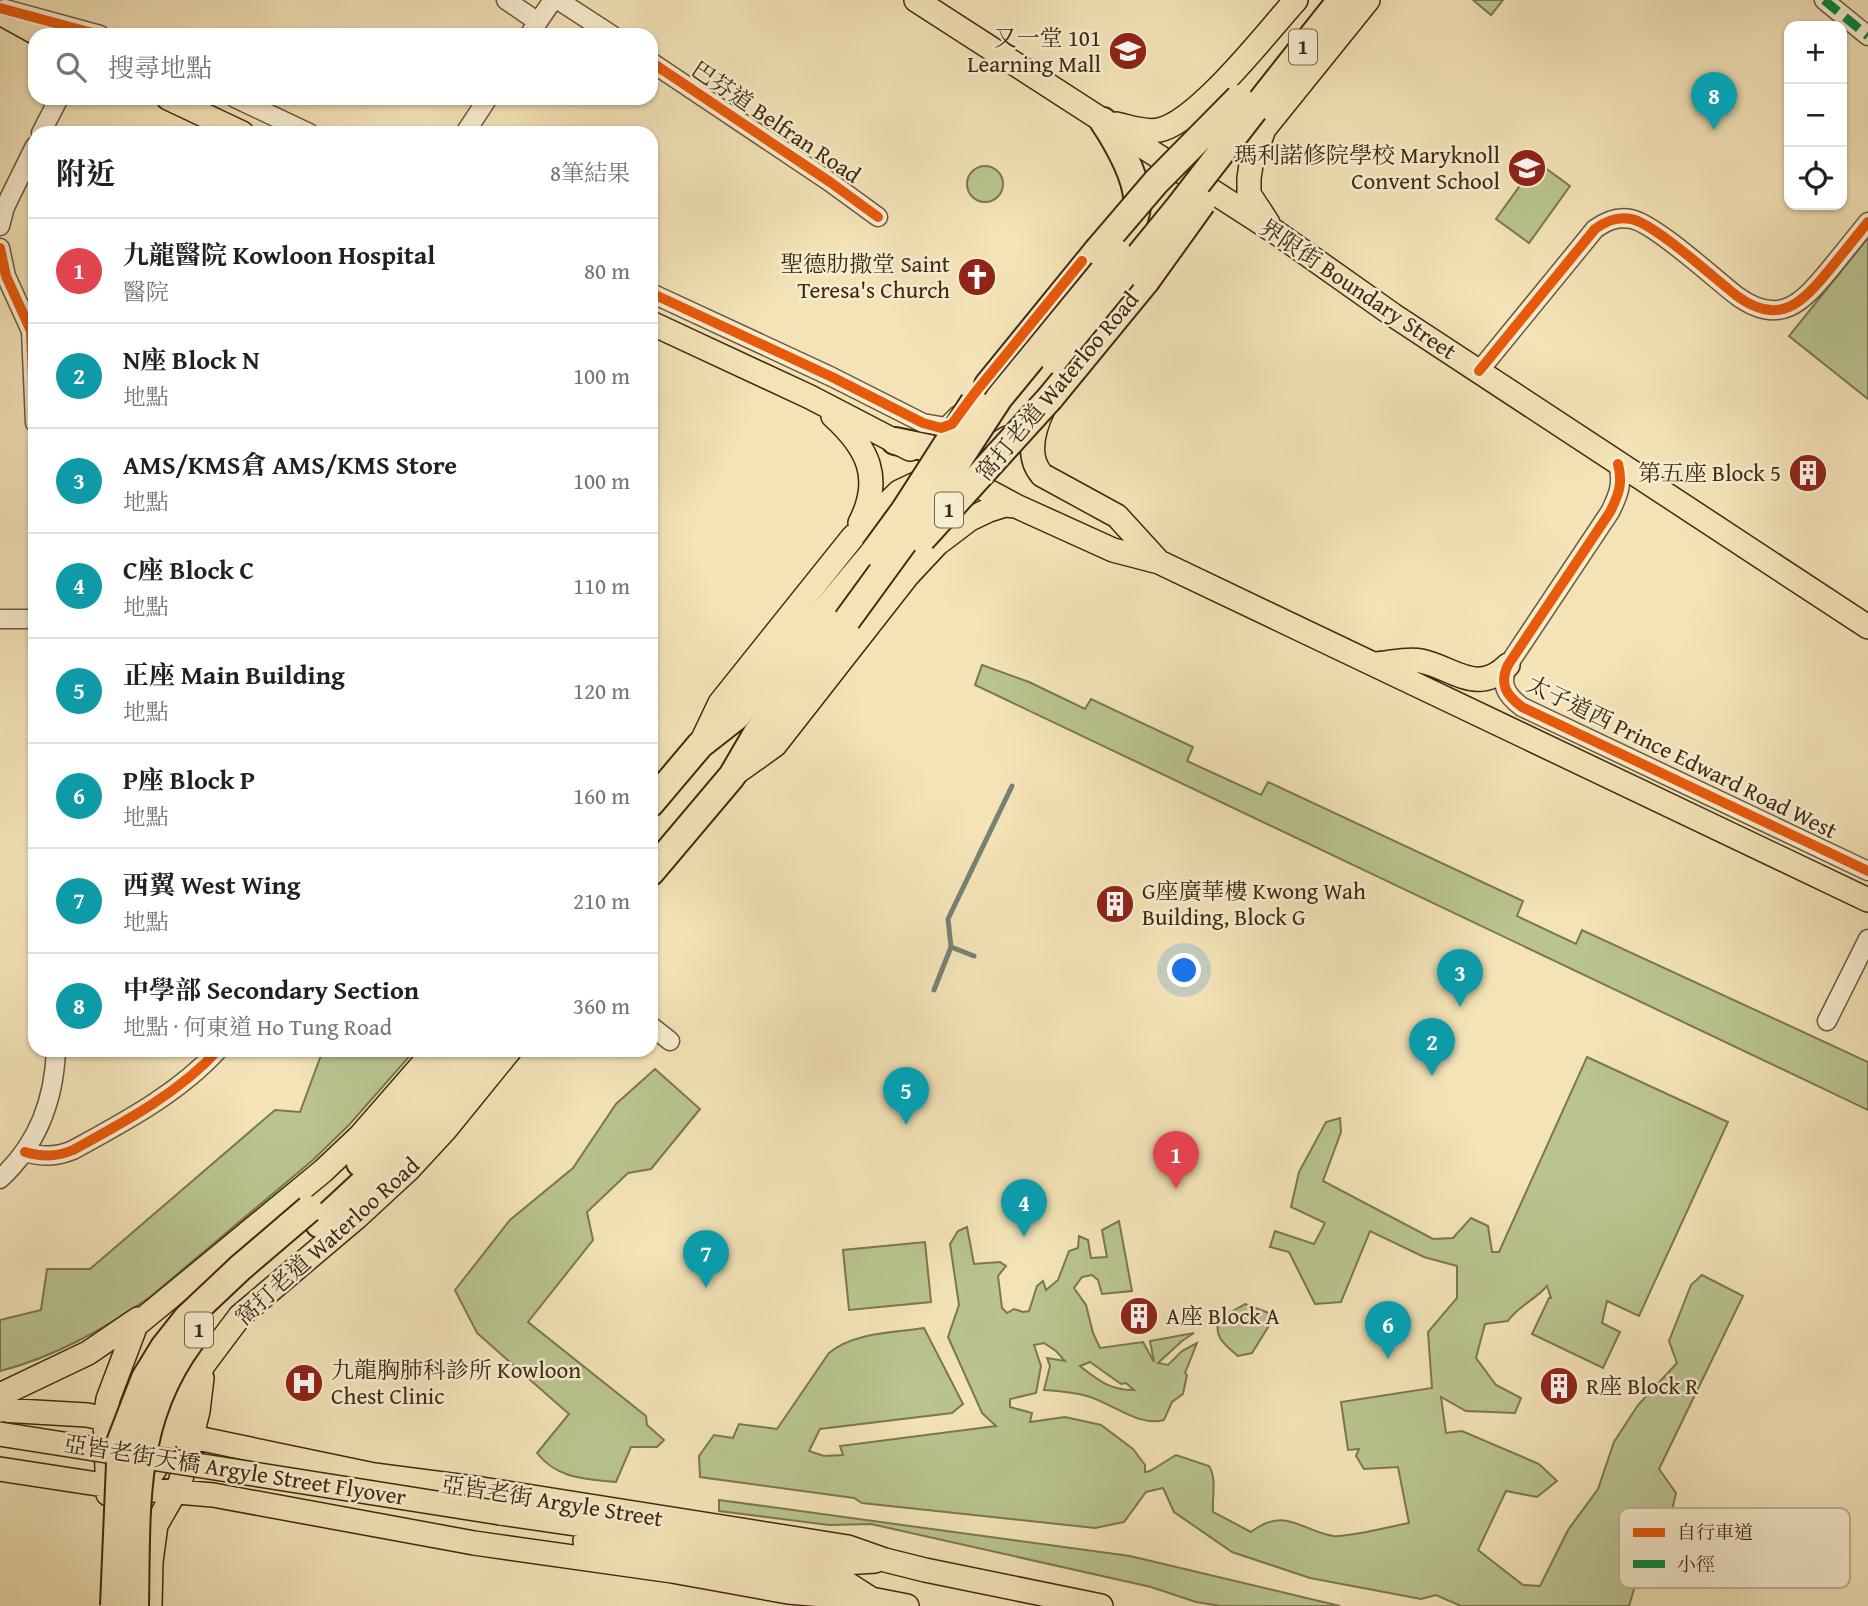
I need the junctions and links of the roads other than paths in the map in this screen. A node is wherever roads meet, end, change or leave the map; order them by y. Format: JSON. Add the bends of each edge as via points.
{"nodes":[{"id":1,"x":506,"y":0,"type":"edge"},
{"id":2,"x":556,"y":0,"type":"edge"},
{"id":3,"x":916,"y":0,"type":"edge"},
{"id":4,"x":1295,"y":0,"type":"edge"},
{"id":5,"x":1320,"y":0,"type":"edge"},
{"id":6,"x":1341,"y":0,"type":"edge"},
{"id":7,"x":1368,"y":0,"type":"edge"},
{"id":8,"x":1824,"y":0,"type":"edge"},
{"id":9,"x":0,"y":8,"type":"edge"},
{"id":10,"x":0,"y":13,"type":"edge"},
{"id":11,"x":28,"y":28,"type":"edge"},
{"id":12,"x":74,"y":28,"type":"edge"},
{"id":13,"x":533,"y":28,"type":"edge"},
{"id":14,"x":601,"y":28,"type":"edge"},
{"id":15,"x":1868,"y":36,"type":"edge"},
{"id":16,"x":658,"y":67,"type":"edge"},
{"id":17,"x":1212,"y":93,"type":"junction"},
{"id":18,"x":55,"y":105,"type":"edge"},
{"id":19,"x":183,"y":105,"type":"edge"},
{"id":20,"x":250,"y":105,"type":"edge"},
{"id":21,"x":483,"y":105,"type":"edge"},
{"id":22,"x":1259,"y":119,"type":"junction"},
{"id":23,"x":1103,"y":121,"type":"junction"},
{"id":24,"x":45,"y":126,"type":"edge"},
{"id":25,"x":227,"y":126,"type":"edge"},
{"id":26,"x":294,"y":126,"type":"edge"},
{"id":27,"x":470,"y":126,"type":"edge"},
{"id":28,"x":28,"y":160,"type":"edge"},
{"id":29,"x":1233,"y":205,"type":"junction"},
{"id":30,"x":878,"y":217,"type":"dead end"},
{"id":31,"x":1868,"y":222,"type":"edge"},
{"id":32,"x":0,"y":226,"type":"edge"},
{"id":33,"x":1277,"y":233,"type":"junction"},
{"id":34,"x":0,"y":248,"type":"edge"},
{"id":35,"x":1082,"y":261,"type":"dead end"},
{"id":36,"x":658,"y":296,"type":"edge"},
{"id":37,"x":28,"y":324,"type":"edge"},
{"id":38,"x":658,"y":326,"type":"edge"},
{"id":39,"x":1479,"y":371,"type":"junction"},
{"id":40,"x":1052,"y":390,"type":"junction"},
{"id":41,"x":810,"y":397,"type":"junction"},
{"id":42,"x":895,"y":441,"type":"junction"},
{"id":43,"x":1618,"y":464,"type":"junction"},
{"id":44,"x":948,"y":470,"type":"junction"},
{"id":45,"x":1016,"y":506,"type":"junction"},
{"id":46,"x":852,"y":538,"type":"junction"},
{"id":47,"x":1159,"y":562,"type":"junction"},
{"id":48,"x":908,"y":575,"type":"junction"},
{"id":49,"x":837,"y":613,"type":"junction"},
{"id":50,"x":28,"y":619,"type":"edge"},
{"id":51,"x":0,"y":620,"type":"edge"},
{"id":52,"x":1868,"y":627,"type":"edge"},
{"id":53,"x":1376,"y":664,"type":"junction"},
{"id":54,"x":1508,"y":665,"type":"junction"},
{"id":55,"x":700,"y":745,"type":"junction"},
{"id":56,"x":732,"y":776,"type":"junction"},
{"id":57,"x":658,"y":795,"type":"edge"},
{"id":58,"x":658,"y":864,"type":"edge"},
{"id":59,"x":1868,"y":871,"type":"edge"},
{"id":60,"x":1868,"y":900,"type":"edge"},
{"id":61,"x":1868,"y":939,"type":"edge"},
{"id":62,"x":1827,"y":1021,"type":"dead end"},
{"id":63,"x":658,"y":1032,"type":"edge"},
{"id":64,"x":670,"y":1041,"type":"dead end"},
{"id":65,"x":55,"y":1057,"type":"edge"},
{"id":66,"x":212,"y":1057,"type":"edge"},
{"id":67,"x":429,"y":1057,"type":"edge"},
{"id":68,"x":453,"y":1057,"type":"edge"},
{"id":69,"x":478,"y":1057,"type":"edge"},
{"id":70,"x":504,"y":1057,"type":"edge"},
{"id":71,"x":36,"y":1134,"type":"junction"},
{"id":72,"x":73,"y":1150,"type":"junction"},
{"id":73,"x":24,"y":1152,"type":"junction"},
{"id":74,"x":0,"y":1179,"type":"edge"},
{"id":75,"x":314,"y":1216,"type":"junction"},
{"id":76,"x":153,"y":1309,"type":"junction"},
{"id":77,"x":132,"y":1335,"type":"junction"},
{"id":78,"x":204,"y":1364,"type":"junction"},
{"id":79,"x":0,"y":1395,"type":"edge"},
{"id":80,"x":0,"y":1410,"type":"edge"},
{"id":81,"x":105,"y":1419,"type":"junction"},
{"id":82,"x":167,"y":1431,"type":"junction"},
{"id":83,"x":0,"y":1434,"type":"edge"},
{"id":84,"x":191,"y":1438,"type":"junction"},
{"id":85,"x":0,"y":1449,"type":"edge"},
{"id":86,"x":0,"y":1469,"type":"edge"},
{"id":87,"x":119,"y":1486,"type":"junction"},
{"id":88,"x":176,"y":1492,"type":"junction"},
{"id":89,"x":885,"y":1560,"type":"junction"},
{"id":90,"x":844,"y":1572,"type":"junction"},
{"id":91,"x":787,"y":1599,"type":"edge"},
{"id":92,"x":871,"y":1599,"type":"junction"},
{"id":93,"x":104,"y":1606,"type":"edge"},
{"id":94,"x":114,"y":1606,"type":"edge"},
{"id":95,"x":135,"y":1606,"type":"edge"},
{"id":96,"x":150,"y":1606,"type":"edge"},
{"id":97,"x":906,"y":1606,"type":"edge"},
{"id":98,"x":1101,"y":1606,"type":"edge"}],
"edges":[{"from":1,"to":13,"type":"street"},
{"from":2,"to":13,"type":"street"},
{"from":2,"to":14,"type":"street"},
{"from":3,"to":23,"type":"main road","name":"界限街 Boundary Street"},
{"from":4,"to":17,"type":"main road"},
{"from":5,"to":49,"type":"highway","name":"窩打老道 Waterloo Road","number":"1","bridge":true,"via":[[1245,91],[1156,182],[988,384]]},
{"from":6,"to":22,"type":"highway","name":"窩打老道 Waterloo Road","number":"1"},
{"from":7,"to":22,"type":"main road","name":"窩打老道 Waterloo Road"},
{"from":8,"to":15,"type":"street"},
{"from":9,"to":12,"type":"street"},
{"from":10,"to":11,"type":"main road"},
{"from":16,"to":30,"type":"street","name":"巴芬道 Belfran Road"},
{"from":17,"to":22,"type":"main road","via":[[1211,110],[1227,129],[1253,138]]},
{"from":17,"to":23,"type":"main road","via":[[1187,118],[1157,130]]},
{"from":18,"to":24,"type":"street"},
{"from":19,"to":25,"type":"main road"},
{"from":20,"to":26,"type":"street"},
{"from":21,"to":27,"type":"street"},
{"from":22,"to":33,"type":"main road","name":"窩打老道 Waterloo Road","via":[[1249,194]]},
{"from":22,"to":42,"type":"highway","bridge":true,"via":[[1016,406],[984,437],[943,451]]},
{"from":22,"to":49,"type":"highway","name":"窩打老道 Waterloo Road","number":"1","bridge":true,"via":[[1146,281],[1042,407]]},
{"from":23,"to":29,"type":"main road","name":"界限街 Boundary Street"},
{"from":23,"to":49,"type":"highway","bridge":true,"via":[[1133,178],[1138,204],[1118,253],[999,398],[914,528]]},
{"from":28,"to":32,"type":"street"},
{"from":29,"to":33,"type":"main road","name":"界限街 Boundary Street"},
{"from":29,"to":40,"type":"main road","name":"窩打老道 Waterloo Road","via":[[1202,217],[1189,228]]},
{"from":31,"to":39,"type":"street","via":[[1808,296],[1781,310],[1765,310],[1750,306],[1649,226],[1627,218],[1605,222]]},
{"from":33,"to":39,"type":"main road","name":"界限街 Boundary Street"},
{"from":34,"to":37,"type":"street","via":[[6,276]]},
{"from":35,"to":36,"type":"street","via":[[952,424],[941,428]]},
{"from":38,"to":41,"type":"main road","name":"太子道西 Prince Edward Road West"},
{"from":39,"to":43,"type":"main road","name":"界限街 Boundary Street"},
{"from":40,"to":44,"type":"main road","name":"窩打老道 Waterloo Road","via":[[1001,442]]},
{"from":40,"to":47,"type":"main road","via":[[1036,426],[1032,456],[1037,469],[1117,516]]},
{"from":41,"to":42,"type":"main road","name":"太子道西 Prince Edward Road West"},
{"from":41,"to":46,"type":"main road","via":[[846,428],[871,467],[869,502]]},
{"from":42,"to":44,"type":"main road","name":"太子道西 Prince Edward Road West"},
{"from":43,"to":52,"type":"main road","name":"界限街 Boundary Street"},
{"from":43,"to":54,"type":"street","via":[[1622,480],[1610,512]]},
{"from":44,"to":45,"type":"main road","name":"太子道西 Prince Edward Road West"},
{"from":44,"to":46,"type":"main road","name":"窩打老道 Waterloo Road","via":[[898,492]]},
{"from":45,"to":47,"type":"main road","name":"太子道西 Prince Edward Road West","via":[[1113,550]]},
{"from":45,"to":48,"type":"main road","name":"窩打老道 Waterloo Road","via":[[1005,505],[970,519],[937,544]]},
{"from":46,"to":48,"type":"main road","via":[[885,531],[893,534],[908,554]]},
{"from":46,"to":55,"type":"main road","name":"窩打老道 Waterloo Road","via":[[720,703]]},
{"from":47,"to":53,"type":"main road","name":"太子道西 Prince Edward Road West"},
{"from":48,"to":56,"type":"main road","name":"窩打老道 Waterloo Road","via":[[775,745]]},
{"from":49,"to":55,"type":"highway","name":"窩打老道 Waterloo Road","number":"1","via":[[737,716]]},
{"from":49,"to":56,"type":"highway","name":"窩打老道 Waterloo Road","number":"1"},
{"from":50,"to":51,"type":"street"},
{"from":53,"to":54,"type":"main road","via":[[1418,660],[1476,680],[1494,676]]},
{"from":53,"to":60,"type":"main road","name":"太子道西 Prince Edward Road West"},
{"from":54,"to":59,"type":"street","name":"太子道西 Prince Edward Road West","via":[[1503,684],[1522,707]]},
{"from":55,"to":57,"type":"highway","name":"窩打老道 Waterloo Road","number":"1"},
{"from":56,"to":58,"type":"highway","name":"窩打老道 Waterloo Road","number":"1"},
{"from":61,"to":62,"type":"street"},
{"from":63,"to":64,"type":"street"},
{"from":65,"to":71,"type":"street","via":[[52,1091]]},
{"from":66,"to":72,"type":"street","via":[[174,1089]]},
{"from":67,"to":76,"type":"main road","via":[[323,1171]]},
{"from":68,"to":75,"type":"highway","name":"窩打老道 Waterloo Road","number":"1"},
{"from":69,"to":75,"type":"highway","name":"窩打老道 Waterloo Road","number":"1","via":[[401,1148]]},
{"from":70,"to":78,"type":"main road","name":"窩打老道 Waterloo Road","via":[[409,1169],[240,1316]]},
{"from":71,"to":72,"type":"street"},
{"from":71,"to":73,"type":"street"},
{"from":72,"to":73,"type":"street","via":[[42,1157]]},
{"from":73,"to":74,"type":"street"},
{"from":75,"to":94,"type":"highway","number":"1","bridge":true,"via":[[214,1292],[187,1318],[145,1378],[121,1440]]},
{"from":75,"to":95,"type":"highway","number":"1","bridge":true,"via":[[212,1315],[166,1380],[142,1457]]},
{"from":76,"to":77,"type":"main road"},
{"from":76,"to":79,"type":"main road","via":[[88,1353]]},
{"from":77,"to":78,"type":"main road","via":[[144,1363],[164,1380]]},
{"from":77,"to":81,"type":"main road"},
{"from":78,"to":82,"type":"main road"},
{"from":78,"to":84,"type":"main road","name":"窩打老道 Waterloo Road"},
{"from":80,"to":81,"type":"main road","name":"亞皆老街 Argyle Street"},
{"from":81,"to":82,"type":"main road","name":"亞皆老街 Argyle Street"},
{"from":81,"to":87,"type":"main road"},
{"from":82,"to":84,"type":"main road","name":"亞皆老街 Argyle Street"},
{"from":82,"to":87,"type":"main road","via":[[159,1463],[144,1484]]},
{"from":83,"to":90,"type":"main road","name":"亞皆老街天橋 Argyle Street Flyover","bridge":true},
{"from":84,"to":88,"type":"main road","name":"窩打老道 Waterloo Road"},
{"from":84,"to":89,"type":"main road","name":"亞皆老街 Argyle Street","via":[[374,1475],[848,1547]]},
{"from":85,"to":90,"type":"main road","name":"亞皆老街天橋 Argyle Street Flyover","bridge":true},
{"from":86,"to":87,"type":"main road"},
{"from":87,"to":88,"type":"main road"},
{"from":87,"to":93,"type":"main road"},
{"from":88,"to":91,"type":"main road","via":[[672,1571]]},
{"from":88,"to":96,"type":"main road","name":"窩打老道 Waterloo Road","via":[[156,1525]]},
{"from":89,"to":90,"type":"main road","name":"亞皆老街天橋 Argyle Street Flyover"},
{"from":89,"to":98,"type":"main road","name":"亞皆老街 Argyle Street"},
{"from":90,"to":92,"type":"main road","name":"亞皆老街天橋 Argyle Street Flyover"},
{"from":91,"to":92,"type":"main road"},
{"from":92,"to":97,"type":"main road"}]}
